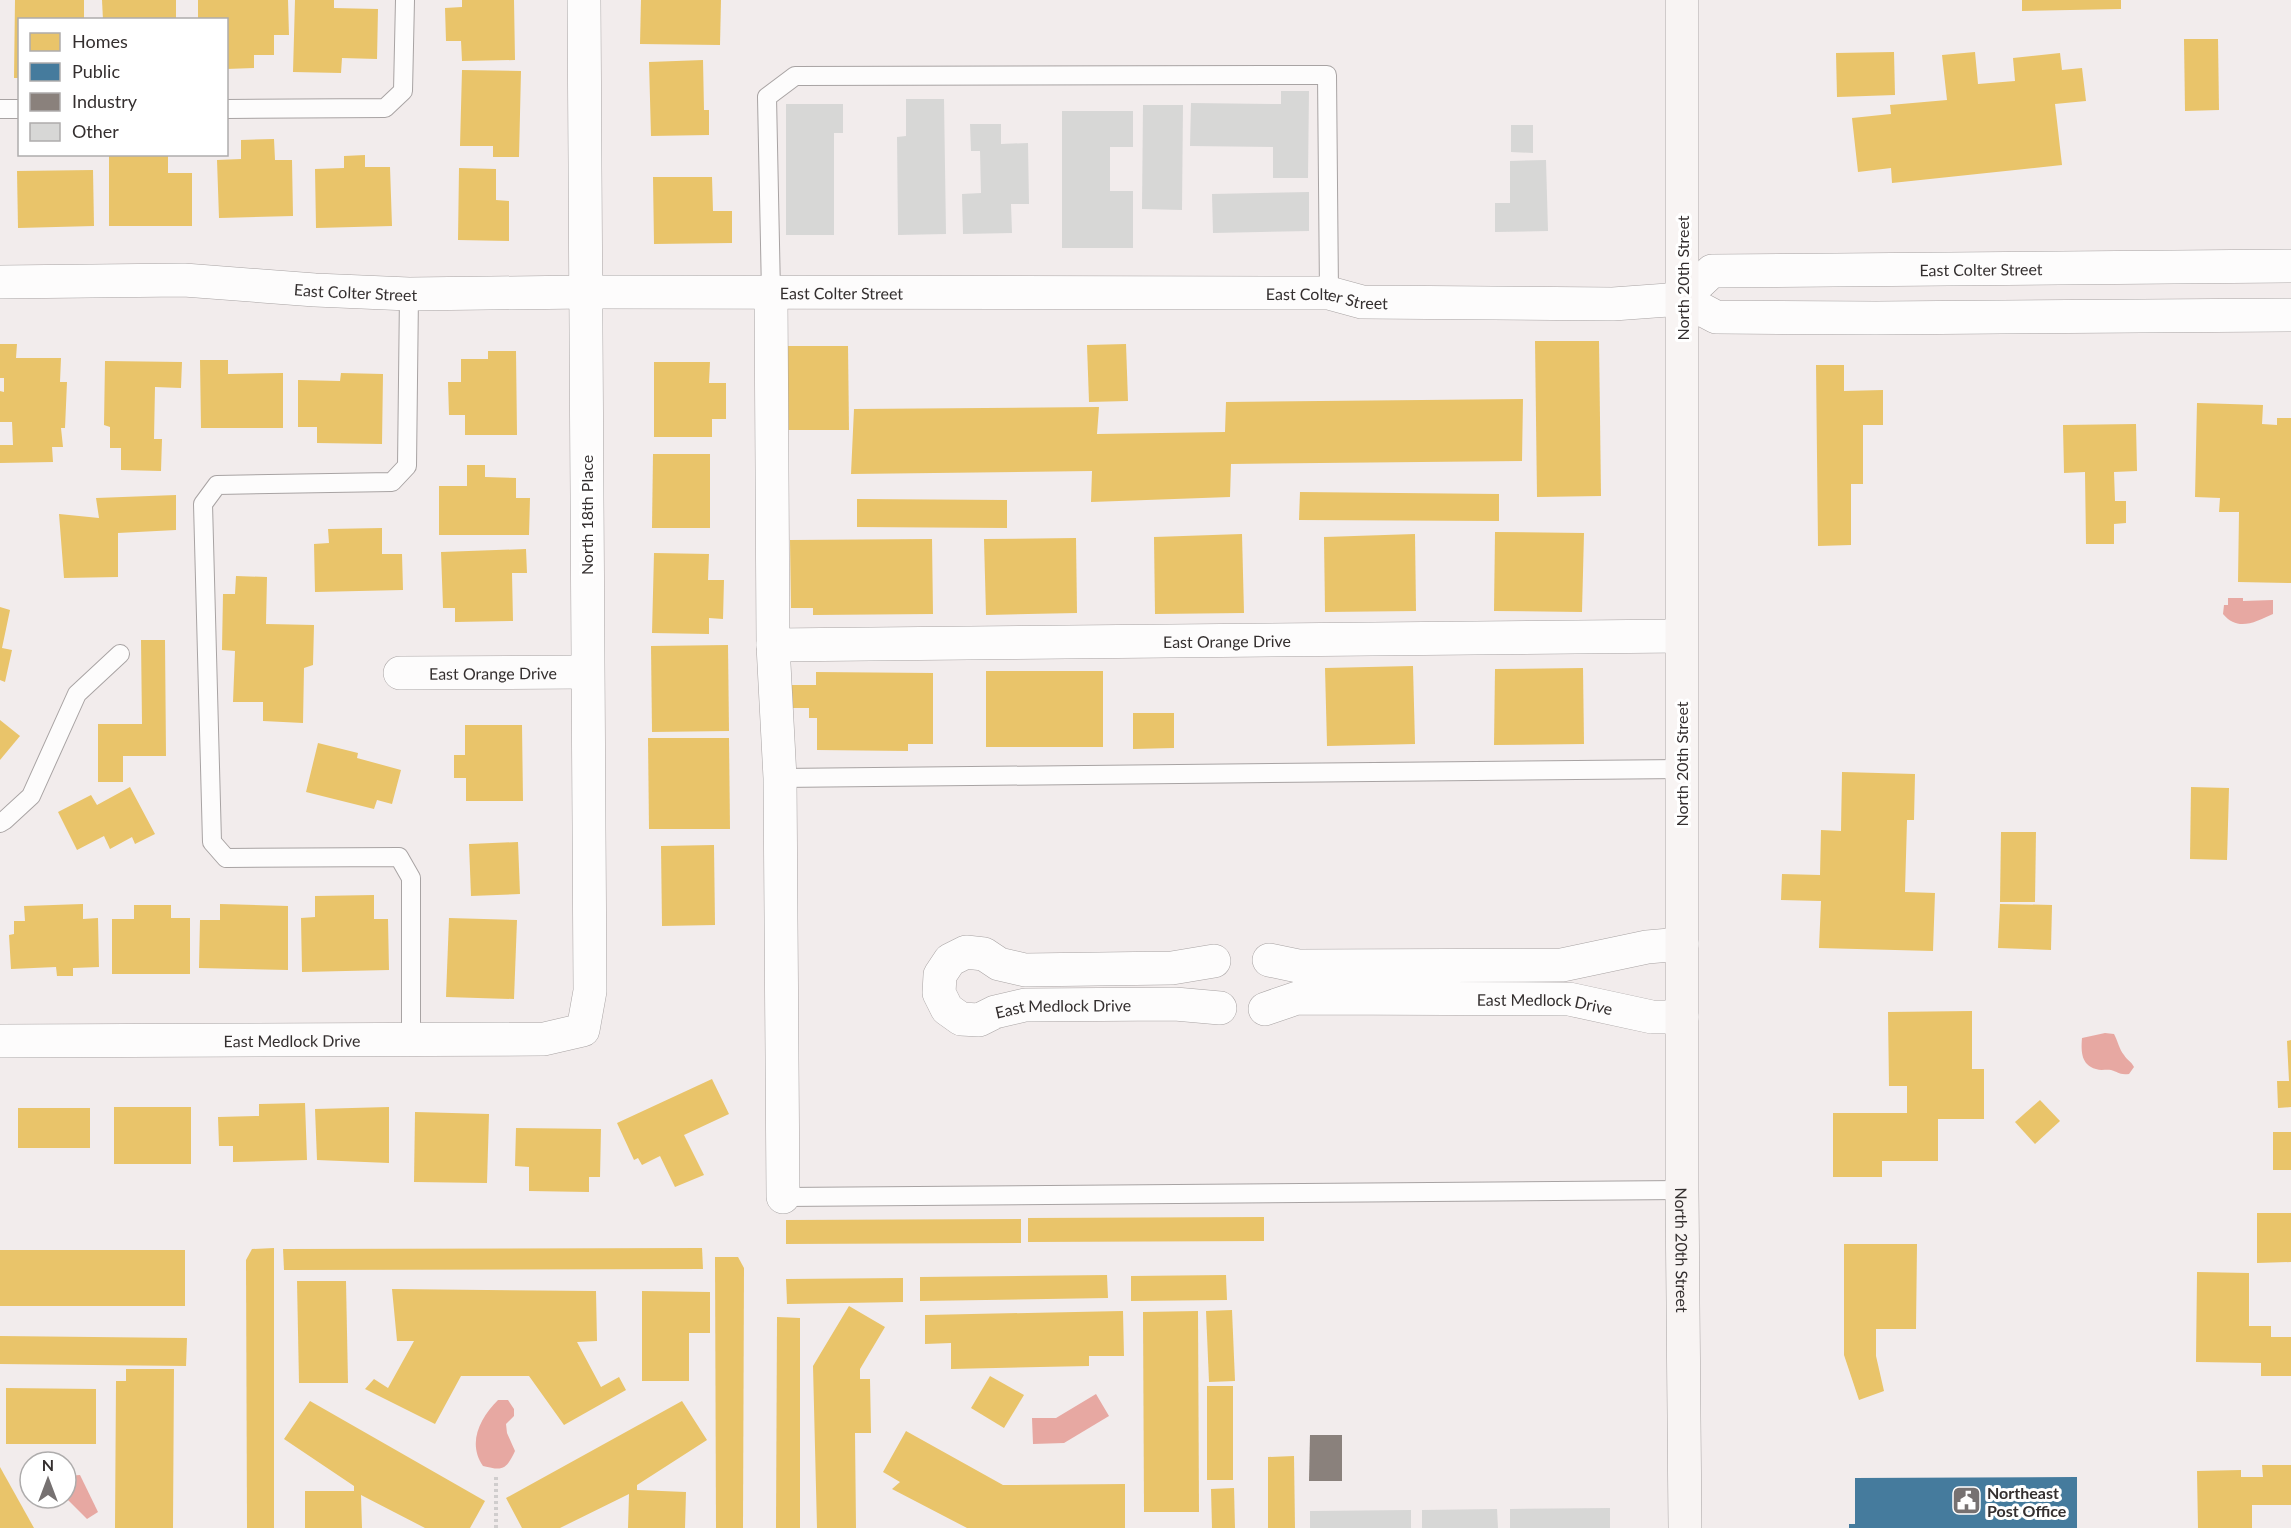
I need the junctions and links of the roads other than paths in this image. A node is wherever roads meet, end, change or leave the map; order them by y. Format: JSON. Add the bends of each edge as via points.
{"nodes":[{"id":1,"x":405,"y":0,"type":"edge"},
{"id":2,"x":584,"y":0,"type":"edge"},
{"id":3,"x":1682,"y":0,"type":"edge"},
{"id":4,"x":0,"y":109,"type":"edge"},
{"id":5,"x":18,"y":109,"type":"edge"},
{"id":6,"x":228,"y":109,"type":"edge"},
{"id":7,"x":2291,"y":266,"type":"edge"},
{"id":8,"x":0,"y":282,"type":"edge"},
{"id":9,"x":586,"y":292,"type":"junction"},
{"id":10,"x":771,"y":293,"type":"junction"},
{"id":11,"x":1329,"y":293,"type":"junction"},
{"id":12,"x":409,"y":294,"type":"junction"},
{"id":13,"x":1682,"y":299,"type":"junction"},
{"id":14,"x":2291,"y":315,"type":"edge"},
{"id":15,"x":1681,"y":636,"type":"junction"},
{"id":16,"x":773,"y":645,"type":"junction"},
{"id":17,"x":120,"y":654,"type":"dead end"},
{"id":18,"x":587,"y":672,"type":"junction"},
{"id":19,"x":400,"y":673,"type":"dead end"},
{"id":20,"x":1681,"y":769,"type":"junction"},
{"id":21,"x":780,"y":778,"type":"junction"},
{"id":22,"x":0,"y":822,"type":"edge"},
{"id":23,"x":1682,"y":944,"type":"junction"},
{"id":24,"x":1269,"y":960,"type":"junction"},
{"id":25,"x":1214,"y":961,"type":"junction"},
{"id":26,"x":1220,"y":1008,"type":"junction"},
{"id":27,"x":1265,"y":1009,"type":"junction"},
{"id":28,"x":1682,"y":1017,"type":"junction"},
{"id":29,"x":583,"y":1030,"type":"joint"},
{"id":30,"x":411,"y":1040,"type":"junction"},
{"id":31,"x":0,"y":1041,"type":"edge"},
{"id":32,"x":1682,"y":1190,"type":"junction"},
{"id":33,"x":783,"y":1197,"type":"joint"},
{"id":34,"x":1685,"y":1528,"type":"edge"}],
"edges":[{"from":1,"to":6,"type":"lane","via":[[403,91],[385,108]]},
{"from":2,"to":9,"type":"street","name":"North 18th Place"},
{"from":3,"to":13,"type":"street","name":"North 20th Street"},
{"from":4,"to":5,"type":"lane"},
{"from":7,"to":13,"type":"street","name":"East Colter Street","via":[[1712,271]]},
{"from":8,"to":12,"type":"street","name":"East Colter Street","via":[[184,280]]},
{"from":9,"to":10,"type":"street","name":"East Colter Street"},
{"from":9,"to":12,"type":"street","name":"East Colter Street"},
{"from":9,"to":18,"type":"street","name":"North 18th Place"},
{"from":10,"to":11,"type":"street","name":"East Colter Street"},
{"from":10,"to":11,"type":"lane","via":[[767,97],[795,76],[1279,75],[1327,75]]},
{"from":10,"to":16,"type":"street"},
{"from":11,"to":13,"type":"street","name":"East Colter Street","via":[[1362,302],[1613,304]]},
{"from":12,"to":30,"type":"lane","via":[[407,466],[392,482],[217,485],[203,504],[212,842],[226,858],[399,857],[411,878]]},
{"from":13,"to":14,"type":"street","via":[[1716,317]]},
{"from":13,"to":15,"type":"street","name":"North 20th Street"},
{"from":15,"to":16,"type":"street","name":"East Orange Drive"},
{"from":15,"to":20,"type":"street","name":"North 20th Street"},
{"from":16,"to":21,"type":"street"},
{"from":17,"to":22,"type":"lane","via":[[77,694],[31,796]]},
{"from":18,"to":19,"type":"street","name":"East Orange Drive"},
{"from":18,"to":29,"type":"street","name":"North 18th Place","via":[[590,991]]},
{"from":20,"to":21,"type":"lane"},
{"from":20,"to":23,"type":"street","name":"North 20th Street"},
{"from":21,"to":33,"type":"street"},
{"from":23,"to":24,"type":"street","name":"East Medlock Drive","via":[[1647,947],[1562,965],[1298,966]]},
{"from":23,"to":28,"type":"street","name":"North 20th Street"},
{"from":24,"to":25,"type":"street","name":"East Medlock Drive","via":[[1252,949],[1242,948]]},
{"from":24,"to":27,"type":"street","via":[[1277,980],[1276,991]]},
{"from":25,"to":26,"type":"street","via":[[1209,992]]},
{"from":25,"to":26,"type":"street","name":"East Medlock Drive","via":[[1172,968],[1025,970],[999,964],[984,954],[966,952],[950,960],[940,975],[939,993],[947,1009],[961,1019],[979,1020],[1025,1005],[1175,1004]]},
{"from":26,"to":27,"type":"street","name":"East Medlock Drive","via":[[1243,1017]]},
{"from":27,"to":28,"type":"street","name":"East Medlock Drive","via":[[1297,998],[1569,999],[1652,1017]]},
{"from":28,"to":32,"type":"street","name":"North 20th Street"},
{"from":29,"to":30,"type":"street","name":"East Medlock Drive","via":[[544,1040]]},
{"from":30,"to":31,"type":"street","name":"East Medlock Drive"},
{"from":32,"to":33,"type":"lane"},
{"from":32,"to":34,"type":"street","name":"North 20th Street"}]}
